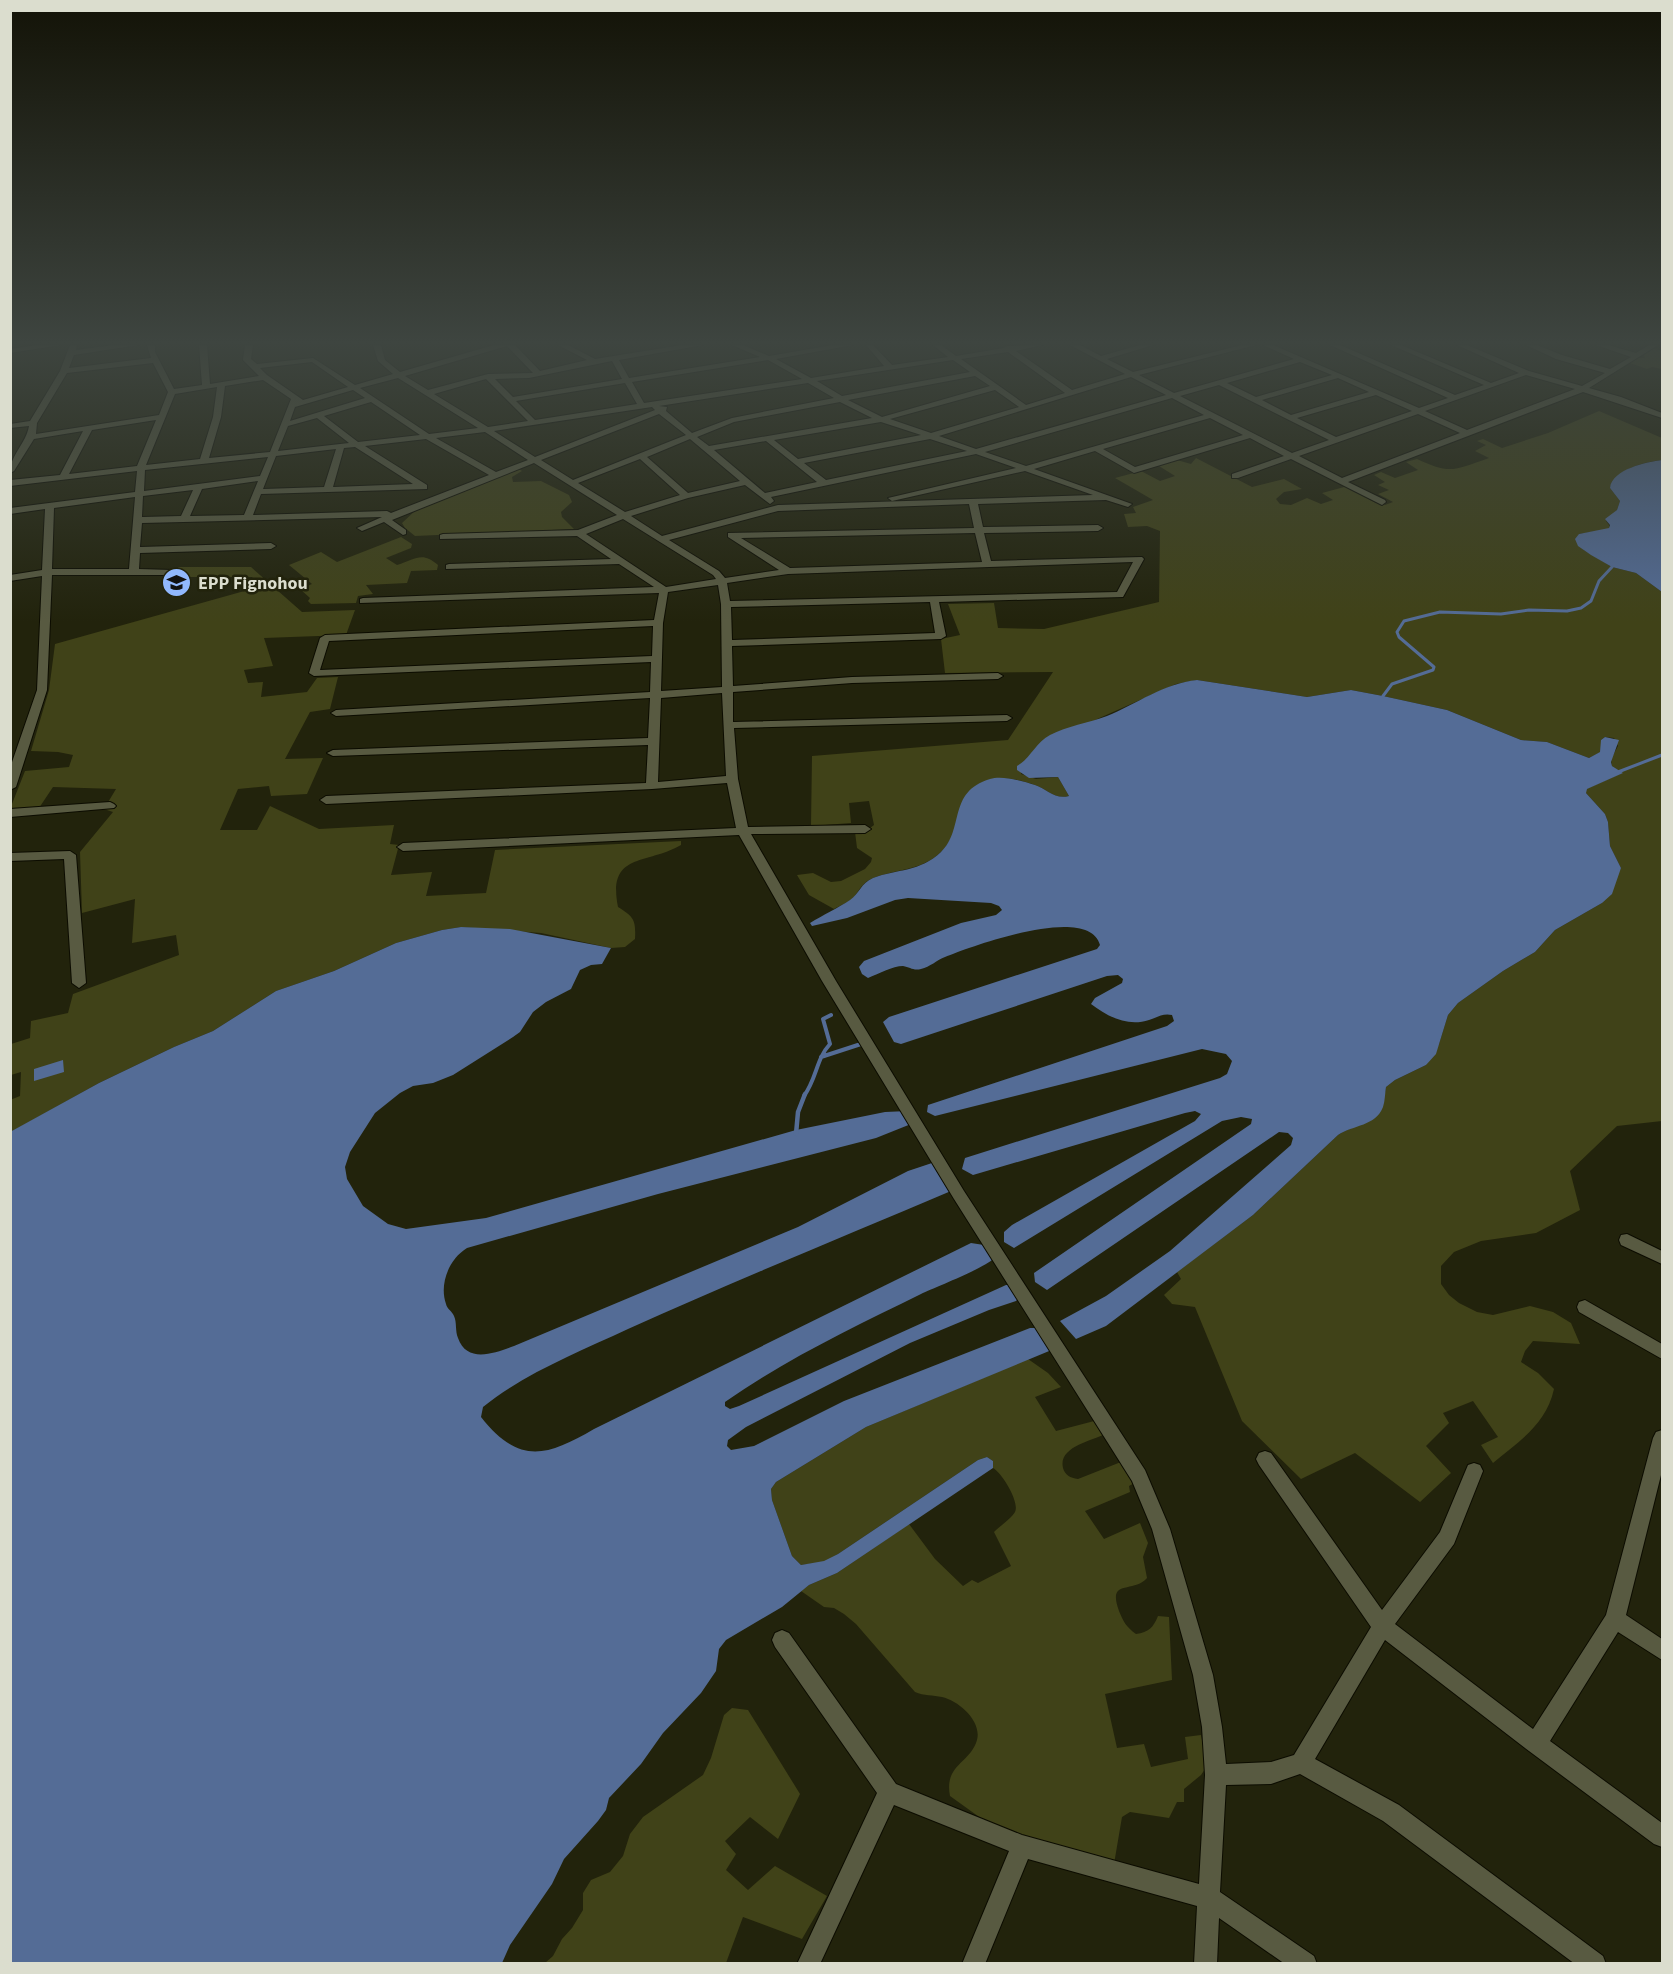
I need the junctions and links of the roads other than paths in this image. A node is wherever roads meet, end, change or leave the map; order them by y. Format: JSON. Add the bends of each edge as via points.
{"nodes":[{"id":1,"x":31,"y":437,"type":"edge"},
{"id":2,"x":84,"y":437,"type":"edge"},
{"id":3,"x":154,"y":437,"type":"edge"},
{"id":4,"x":211,"y":437,"type":"edge"},
{"id":5,"x":279,"y":437,"type":"edge"},
{"id":6,"x":347,"y":437,"type":"edge"},
{"id":7,"x":417,"y":437,"type":"edge"},
{"id":8,"x":429,"y":437,"type":"edge"},
{"id":9,"x":497,"y":437,"type":"edge"},
{"id":10,"x":569,"y":437,"type":"edge"},
{"id":11,"x":689,"y":437,"type":"edge"},
{"id":12,"x":693,"y":437,"type":"edge"},
{"id":13,"x":784,"y":437,"type":"edge"},
{"id":14,"x":925,"y":437,"type":"edge"},
{"id":15,"x":934,"y":437,"type":"edge"},
{"id":16,"x":1027,"y":437,"type":"edge"},
{"id":17,"x":1133,"y":437,"type":"edge"},
{"id":18,"x":1244,"y":437,"type":"edge"},
{"id":19,"x":1255,"y":437,"type":"edge"},
{"id":20,"x":1329,"y":437,"type":"edge"},
{"id":21,"x":1348,"y":437,"type":"edge"},
{"id":22,"x":1461,"y":437,"type":"edge"},
{"id":23,"x":769,"y":440,"type":"junction"},
{"id":24,"x":1337,"y":441,"type":"junction"},
{"id":25,"x":356,"y":444,"type":"junction"},
{"id":26,"x":341,"y":446,"type":"junction"},
{"id":27,"x":1095,"y":448,"type":"junction"},
{"id":28,"x":707,"y":449,"type":"junction"},
{"id":29,"x":975,"y":452,"type":"junction"},
{"id":30,"x":273,"y":454,"type":"junction"},
{"id":31,"x":641,"y":456,"type":"junction"},
{"id":32,"x":1293,"y":457,"type":"junction"},
{"id":33,"x":533,"y":459,"type":"junction"},
{"id":34,"x":204,"y":461,"type":"junction"},
{"id":35,"x":795,"y":462,"type":"junction"},
{"id":36,"x":141,"y":468,"type":"junction"},
{"id":37,"x":1024,"y":469,"type":"junction"},
{"id":38,"x":10,"y":471,"type":"edge"},
{"id":39,"x":495,"y":475,"type":"junction"},
{"id":40,"x":1235,"y":476,"type":"dead end"},
{"id":41,"x":63,"y":477,"type":"junction"},
{"id":42,"x":263,"y":478,"type":"junction"},
{"id":43,"x":1342,"y":481,"type":"junction"},
{"id":44,"x":747,"y":482,"type":"junction"},
{"id":45,"x":10,"y":483,"type":"edge"},
{"id":46,"x":572,"y":483,"type":"junction"},
{"id":47,"x":824,"y":483,"type":"junction"},
{"id":48,"x":199,"y":486,"type":"junction"},
{"id":49,"x":422,"y":486,"type":"junction"},
{"id":50,"x":328,"y":489,"type":"junction"},
{"id":51,"x":258,"y":492,"type":"junction"},
{"id":52,"x":139,"y":494,"type":"junction"},
{"id":53,"x":441,"y":496,"type":"junction"},
{"id":54,"x":687,"y":496,"type":"junction"},
{"id":55,"x":763,"y":496,"type":"junction"},
{"id":56,"x":1106,"y":497,"type":"junction"},
{"id":57,"x":973,"y":502,"type":"junction"},
{"id":58,"x":1382,"y":502,"type":"dead end"},
{"id":59,"x":1128,"y":504,"type":"dead end"},
{"id":60,"x":50,"y":506,"type":"junction"},
{"id":61,"x":858,"y":506,"type":"junction"},
{"id":62,"x":778,"y":508,"type":"junction"},
{"id":63,"x":10,"y":511,"type":"edge"},
{"id":64,"x":398,"y":514,"type":"junction"},
{"id":65,"x":625,"y":515,"type":"junction"},
{"id":66,"x":248,"y":517,"type":"junction"},
{"id":67,"x":184,"y":519,"type":"junction"},
{"id":68,"x":385,"y":519,"type":"junction"},
{"id":69,"x":138,"y":520,"type":"junction"},
{"id":70,"x":716,"y":526,"type":"junction"},
{"id":71,"x":362,"y":528,"type":"dead end"},
{"id":72,"x":1098,"y":528,"type":"dead end"},
{"id":73,"x":980,"y":531,"type":"junction"},
{"id":74,"x":403,"y":532,"type":"dead end"},
{"id":75,"x":579,"y":533,"type":"junction"},
{"id":76,"x":731,"y":535,"type":"junction"},
{"id":77,"x":443,"y":537,"type":"dead end"},
{"id":78,"x":660,"y":539,"type":"junction"},
{"id":79,"x":272,"y":546,"type":"dead end"},
{"id":80,"x":136,"y":550,"type":"junction"},
{"id":81,"x":620,"y":561,"type":"junction"},
{"id":82,"x":987,"y":565,"type":"junction"},
{"id":83,"x":450,"y":567,"type":"dead end"},
{"id":84,"x":788,"y":571,"type":"junction"},
{"id":85,"x":48,"y":572,"type":"junction"},
{"id":86,"x":134,"y":572,"type":"junction"},
{"id":87,"x":170,"y":572,"type":"dead end"},
{"id":88,"x":10,"y":578,"type":"edge"},
{"id":89,"x":722,"y":580,"type":"junction"},
{"id":90,"x":664,"y":590,"type":"junction"},
{"id":91,"x":934,"y":600,"type":"junction"},
{"id":92,"x":363,"y":602,"type":"dead end"},
{"id":93,"x":726,"y":604,"type":"junction"},
{"id":94,"x":658,"y":623,"type":"junction"},
{"id":95,"x":727,"y":643,"type":"junction"},
{"id":96,"x":656,"y":659,"type":"junction"},
{"id":97,"x":998,"y":676,"type":"dead end"},
{"id":98,"x":728,"y":689,"type":"junction"},
{"id":99,"x":655,"y":695,"type":"junction"},
{"id":100,"x":336,"y":713,"type":"dead end"},
{"id":101,"x":1007,"y":718,"type":"dead end"},
{"id":102,"x":728,"y":725,"type":"junction"},
{"id":103,"x":654,"y":741,"type":"junction"},
{"id":104,"x":333,"y":753,"type":"dead end"},
{"id":105,"x":732,"y":779,"type":"junction"},
{"id":106,"x":652,"y":786,"type":"junction"},
{"id":107,"x":10,"y":787,"type":"edge"},
{"id":108,"x":326,"y":800,"type":"dead end"},
{"id":109,"x":110,"y":806,"type":"dead end"},
{"id":110,"x":10,"y":813,"type":"edge"},
{"id":111,"x":865,"y":829,"type":"dead end"},
{"id":112,"x":743,"y":831,"type":"junction"},
{"id":113,"x":403,"y":848,"type":"dead end"},
{"id":114,"x":10,"y":857,"type":"edge"},
{"id":115,"x":79,"y":983,"type":"dead end"},
{"id":116,"x":1627,"y":1240,"type":"dead end"},
{"id":117,"x":1662,"y":1258,"type":"edge"},
{"id":118,"x":1585,"y":1307,"type":"dead end"},
{"id":119,"x":1662,"y":1352,"type":"edge"},
{"id":120,"x":1662,"y":1438,"type":"edge"},
{"id":121,"x":1265,"y":1460,"type":"dead end"},
{"id":122,"x":1474,"y":1471,"type":"dead end"},
{"id":123,"x":1656,"y":1491,"type":"edge"},
{"id":124,"x":1615,"y":1619,"type":"junction"},
{"id":125,"x":1382,"y":1626,"type":"junction"},
{"id":126,"x":782,"y":1640,"type":"dead end"},
{"id":127,"x":1662,"y":1650,"type":"edge"},
{"id":128,"x":1536,"y":1744,"type":"junction"},
{"id":129,"x":1301,"y":1763,"type":"junction"},
{"id":130,"x":1216,"y":1775,"type":"junction"},
{"id":131,"x":889,"y":1792,"type":"junction"},
{"id":132,"x":1662,"y":1836,"type":"edge"},
{"id":133,"x":1022,"y":1846,"type":"junction"},
{"id":134,"x":1209,"y":1898,"type":"junction"},
{"id":135,"x":808,"y":1964,"type":"edge"},
{"id":136,"x":973,"y":1964,"type":"edge"},
{"id":137,"x":1205,"y":1964,"type":"edge"},
{"id":138,"x":1306,"y":1964,"type":"edge"},
{"id":139,"x":1595,"y":1964,"type":"edge"}],
"edges":[{"from":1,"to":38,"type":"street"},
{"from":2,"to":41,"type":"street"},
{"from":3,"to":36,"type":"street"},
{"from":4,"to":34,"type":"street"},
{"from":5,"to":30,"type":"street"},
{"from":6,"to":25,"type":"street"},
{"from":7,"to":25,"type":"street"},
{"from":8,"to":39,"type":"street"},
{"from":9,"to":33,"type":"street"},
{"from":10,"to":33,"type":"street"},
{"from":11,"to":31,"type":"street"},
{"from":12,"to":28,"type":"street"},
{"from":13,"to":23,"type":"street"},
{"from":14,"to":35,"type":"street"},
{"from":15,"to":29,"type":"street"},
{"from":16,"to":29,"type":"street"},
{"from":17,"to":27,"type":"street"},
{"from":18,"to":27,"type":"street","via":[[1134,470]]},
{"from":19,"to":32,"type":"street"},
{"from":20,"to":24,"type":"street"},
{"from":21,"to":24,"type":"street"},
{"from":22,"to":43,"type":"street"},
{"from":23,"to":28,"type":"street"},
{"from":23,"to":35,"type":"street"},
{"from":24,"to":32,"type":"street"},
{"from":25,"to":26,"type":"street"},
{"from":25,"to":49,"type":"street"},
{"from":26,"to":30,"type":"street"},
{"from":26,"to":50,"type":"street"},
{"from":27,"to":37,"type":"street"},
{"from":28,"to":44,"type":"street"},
{"from":29,"to":37,"type":"street"},
{"from":29,"to":47,"type":"street"},
{"from":30,"to":34,"type":"street"},
{"from":30,"to":42,"type":"street"},
{"from":31,"to":46,"type":"street"},
{"from":31,"to":54,"type":"street"},
{"from":32,"to":40,"type":"street"},
{"from":32,"to":43,"type":"street"},
{"from":33,"to":39,"type":"street"},
{"from":33,"to":46,"type":"street"},
{"from":34,"to":36,"type":"street"},
{"from":35,"to":47,"type":"street"},
{"from":36,"to":41,"type":"street"},
{"from":36,"to":52,"type":"street"},
{"from":37,"to":56,"type":"street"},
{"from":37,"to":61,"type":"street"},
{"from":39,"to":53,"type":"street"},
{"from":41,"to":45,"type":"street"},
{"from":42,"to":48,"type":"street"},
{"from":42,"to":51,"type":"street"},
{"from":43,"to":58,"type":"street"},
{"from":44,"to":54,"type":"street"},
{"from":44,"to":55,"type":"street"},
{"from":46,"to":65,"type":"street"},
{"from":47,"to":55,"type":"street"},
{"from":48,"to":52,"type":"street"},
{"from":48,"to":67,"type":"street"},
{"from":49,"to":50,"type":"street"},
{"from":49,"to":53,"type":"street"},
{"from":50,"to":51,"type":"street"},
{"from":51,"to":66,"type":"street"},
{"from":52,"to":60,"type":"street"},
{"from":52,"to":69,"type":"street"},
{"from":53,"to":64,"type":"street"},
{"from":54,"to":65,"type":"street"},
{"from":55,"to":62,"type":"street"},
{"from":56,"to":57,"type":"street"},
{"from":56,"to":59,"type":"street"},
{"from":57,"to":61,"type":"street"},
{"from":57,"to":73,"type":"street"},
{"from":60,"to":63,"type":"street"},
{"from":60,"to":85,"type":"street"},
{"from":61,"to":62,"type":"street"},
{"from":62,"to":70,"type":"street"},
{"from":64,"to":66,"type":"street"},
{"from":64,"to":68,"type":"street"},
{"from":65,"to":75,"type":"street"},
{"from":65,"to":78,"type":"street"},
{"from":66,"to":67,"type":"street"},
{"from":67,"to":69,"type":"street"},
{"from":68,"to":71,"type":"street"},
{"from":68,"to":74,"type":"street"},
{"from":69,"to":80,"type":"street"},
{"from":70,"to":76,"type":"street"},
{"from":70,"to":78,"type":"street"},
{"from":72,"to":73,"type":"street"},
{"from":73,"to":76,"type":"street"},
{"from":73,"to":82,"type":"street"},
{"from":75,"to":77,"type":"street"},
{"from":75,"to":81,"type":"street"},
{"from":76,"to":84,"type":"street"},
{"from":78,"to":89,"type":"street"},
{"from":79,"to":80,"type":"street"},
{"from":80,"to":86,"type":"street"},
{"from":81,"to":83,"type":"street"},
{"from":81,"to":90,"type":"street"},
{"from":82,"to":84,"type":"street"},
{"from":82,"to":91,"type":"street","via":[[1139,559],[1120,595]]},
{"from":84,"to":89,"type":"street"},
{"from":85,"to":86,"type":"street"},
{"from":85,"to":88,"type":"street"},
{"from":85,"to":107,"type":"street","via":[[42,690]]},
{"from":86,"to":87,"type":"street"},
{"from":89,"to":90,"type":"street"},
{"from":89,"to":93,"type":"street"},
{"from":90,"to":92,"type":"street"},
{"from":90,"to":94,"type":"street"},
{"from":91,"to":93,"type":"street"},
{"from":91,"to":95,"type":"street","via":[[941,636]]},
{"from":93,"to":95,"type":"street"},
{"from":94,"to":96,"type":"street"},
{"from":94,"to":96,"type":"street","via":[[325,638],[314,673]]},
{"from":95,"to":98,"type":"street"},
{"from":96,"to":99,"type":"street"},
{"from":97,"to":98,"type":"street","via":[[852,680]]},
{"from":98,"to":99,"type":"street"},
{"from":98,"to":102,"type":"street"},
{"from":99,"to":100,"type":"street"},
{"from":99,"to":103,"type":"street"},
{"from":101,"to":102,"type":"street"},
{"from":102,"to":105,"type":"street"},
{"from":103,"to":104,"type":"street"},
{"from":103,"to":106,"type":"street"},
{"from":105,"to":106,"type":"street"},
{"from":105,"to":112,"type":"street"},
{"from":106,"to":108,"type":"street"},
{"from":109,"to":110,"type":"street"},
{"from":111,"to":112,"type":"street"},
{"from":112,"to":113,"type":"street"},
{"from":112,"to":130,"type":"street","via":[[959,1196],[1139,1476],[1161,1528],[1203,1675]]},
{"from":114,"to":115,"type":"street","via":[[70,855]]},
{"from":116,"to":117,"type":"street"},
{"from":118,"to":119,"type":"street"},
{"from":120,"to":123,"type":"street"},
{"from":121,"to":125,"type":"street"},
{"from":122,"to":125,"type":"street","via":[[1447,1538]]},
{"from":123,"to":124,"type":"street"},
{"from":124,"to":127,"type":"street"},
{"from":124,"to":128,"type":"street"},
{"from":125,"to":128,"type":"street"},
{"from":125,"to":129,"type":"street"},
{"from":126,"to":131,"type":"street"},
{"from":128,"to":132,"type":"street"},
{"from":129,"to":130,"type":"street","via":[[1271,1773]]},
{"from":129,"to":139,"type":"street","via":[[1391,1813]]},
{"from":130,"to":134,"type":"street"},
{"from":131,"to":133,"type":"street"},
{"from":131,"to":135,"type":"street"},
{"from":133,"to":134,"type":"street"},
{"from":133,"to":136,"type":"street"},
{"from":134,"to":137,"type":"street"},
{"from":134,"to":138,"type":"street"}]}
